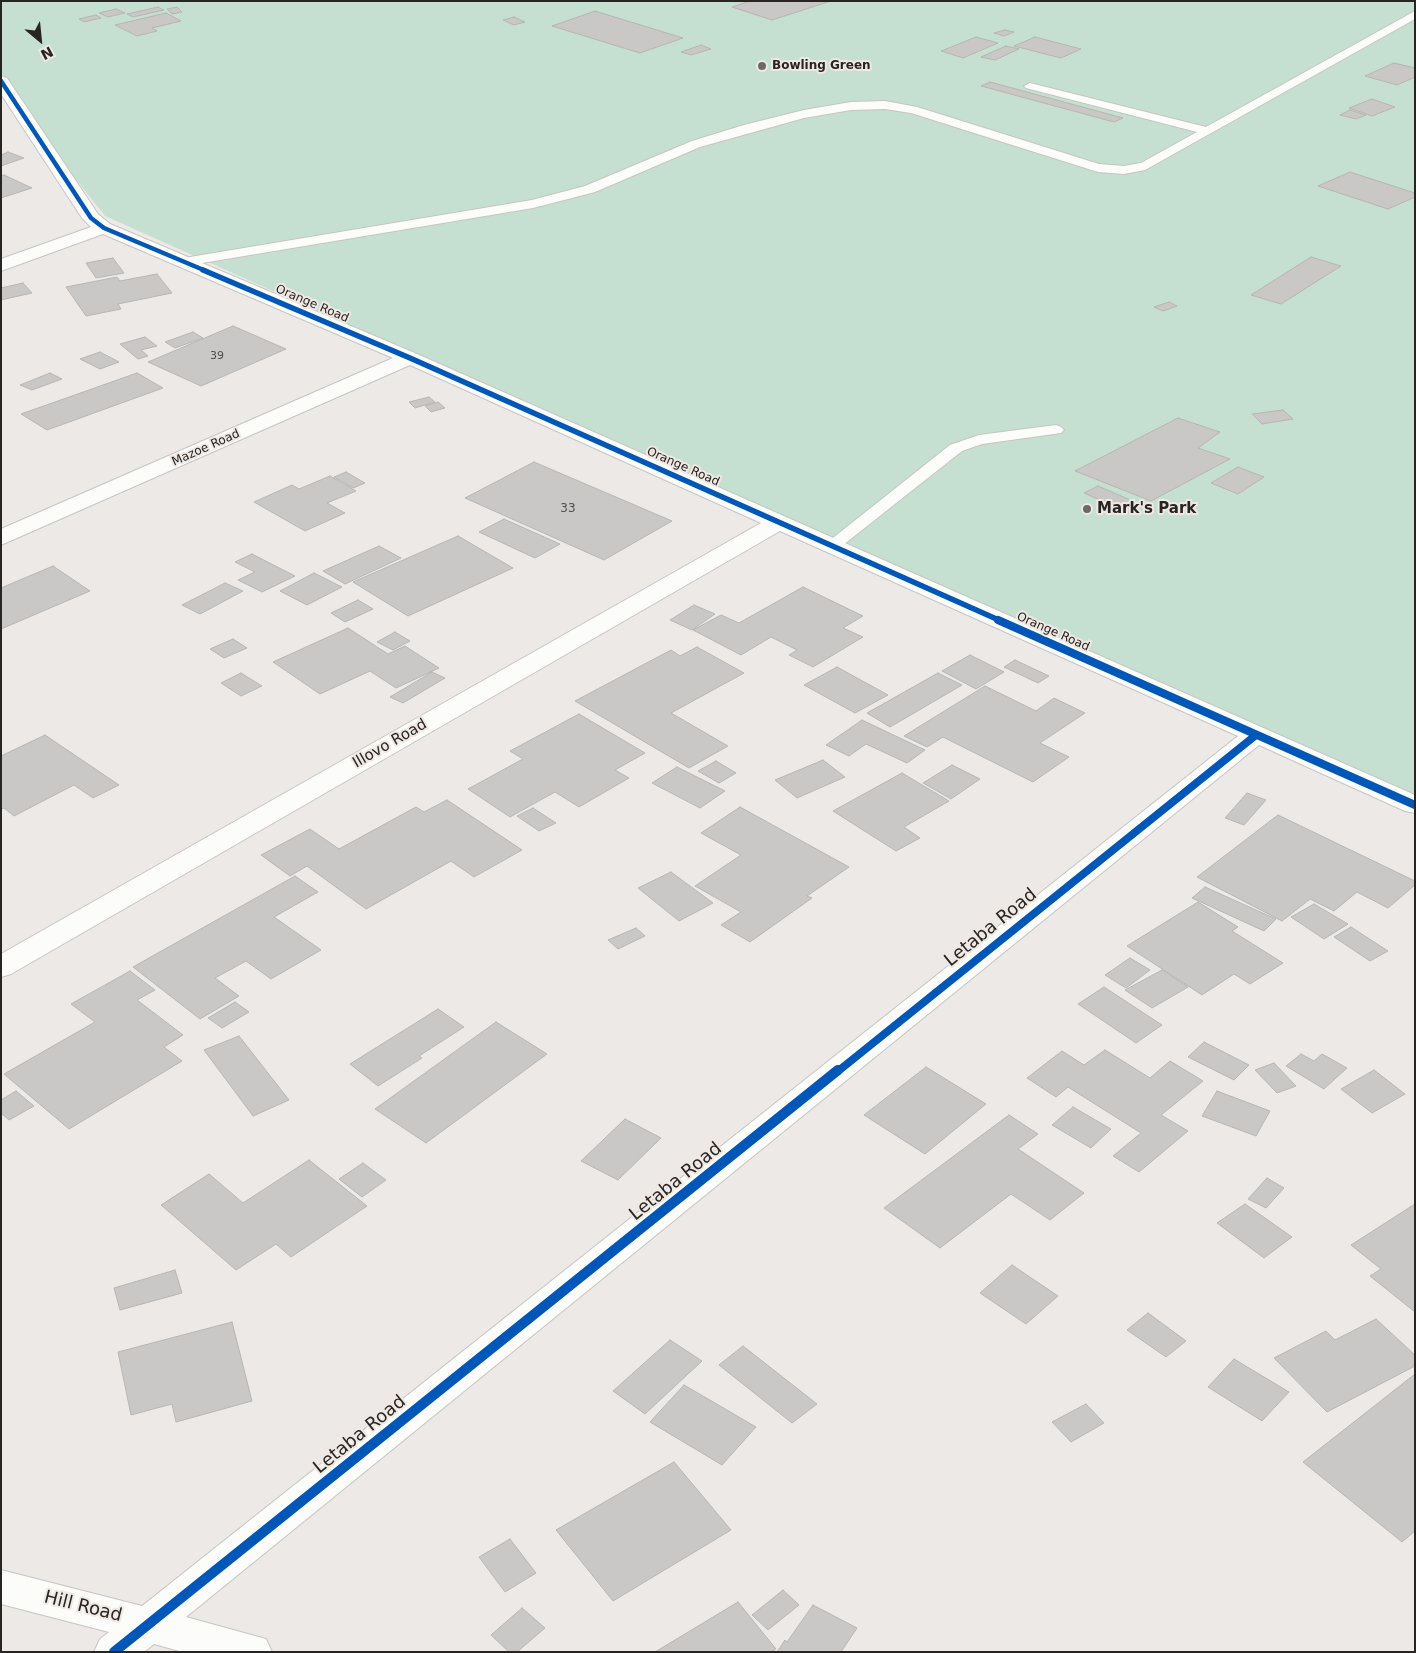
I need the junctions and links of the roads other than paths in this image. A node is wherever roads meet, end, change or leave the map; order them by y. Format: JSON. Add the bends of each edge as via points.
{"nodes":[{"id":1,"x":1415,"y":14,"type":"edge"},
{"id":2,"x":3,"y":85,"type":"edge"},
{"id":3,"x":1030,"y":86,"type":"dead end"},
{"id":4,"x":1207,"y":131,"type":"junction"},
{"id":5,"x":104,"y":228,"type":"junction"},
{"id":6,"x":184,"y":262,"type":"junction"},
{"id":7,"x":1,"y":265,"type":"edge"},
{"id":8,"x":410,"y":358,"type":"junction"},
{"id":9,"x":1056,"y":430,"type":"dead end"},
{"id":10,"x":779,"y":522,"type":"junction"},
{"id":11,"x":1,"y":538,"type":"edge"},
{"id":12,"x":832,"y":545,"type":"junction"},
{"id":13,"x":1256,"y":735,"type":"junction"},
{"id":14,"x":1415,"y":805,"type":"edge"},
{"id":15,"x":1,"y":967,"type":"edge"},
{"id":16,"x":1,"y":1587,"type":"edge"},
{"id":17,"x":149,"y":1624,"type":"junction"},
{"id":18,"x":114,"y":1652,"type":"edge"},
{"id":19,"x":252,"y":1652,"type":"edge"}],
"edges":[{"from":1,"to":4,"type":"lane"},
{"from":2,"to":5,"type":"street","name":"Orange Road","via":[[91,218]]},
{"from":3,"to":4,"type":"lane"},
{"from":4,"to":6,"type":"lane","via":[[1145,166],[1124,170],[1098,168],[913,110],[885,105],[851,106],[804,114],[696,144],[590,189],[533,204]]},
{"from":5,"to":6,"type":"street","name":"Orange Road"},
{"from":5,"to":7,"type":"street"},
{"from":6,"to":8,"type":"street","name":"Orange Road"},
{"from":8,"to":10,"type":"street","name":"Orange Road"},
{"from":8,"to":11,"type":"street","name":"Mazoe Road"},
{"from":9,"to":12,"type":"lane","via":[[979,440],[956,448]]},
{"from":10,"to":12,"type":"street","name":"Orange Road"},
{"from":10,"to":15,"type":"street","name":"Illovo Road"},
{"from":12,"to":13,"type":"street","name":"Orange Road"},
{"from":13,"to":14,"type":"street","name":"Orange Road"},
{"from":13,"to":17,"type":"street","name":"Letaba Road"},
{"from":16,"to":17,"type":"street","name":"Hill Road"},
{"from":17,"to":18,"type":"street","name":"Letaba Road"},
{"from":17,"to":19,"type":"street","name":"Hill Road"}]}
